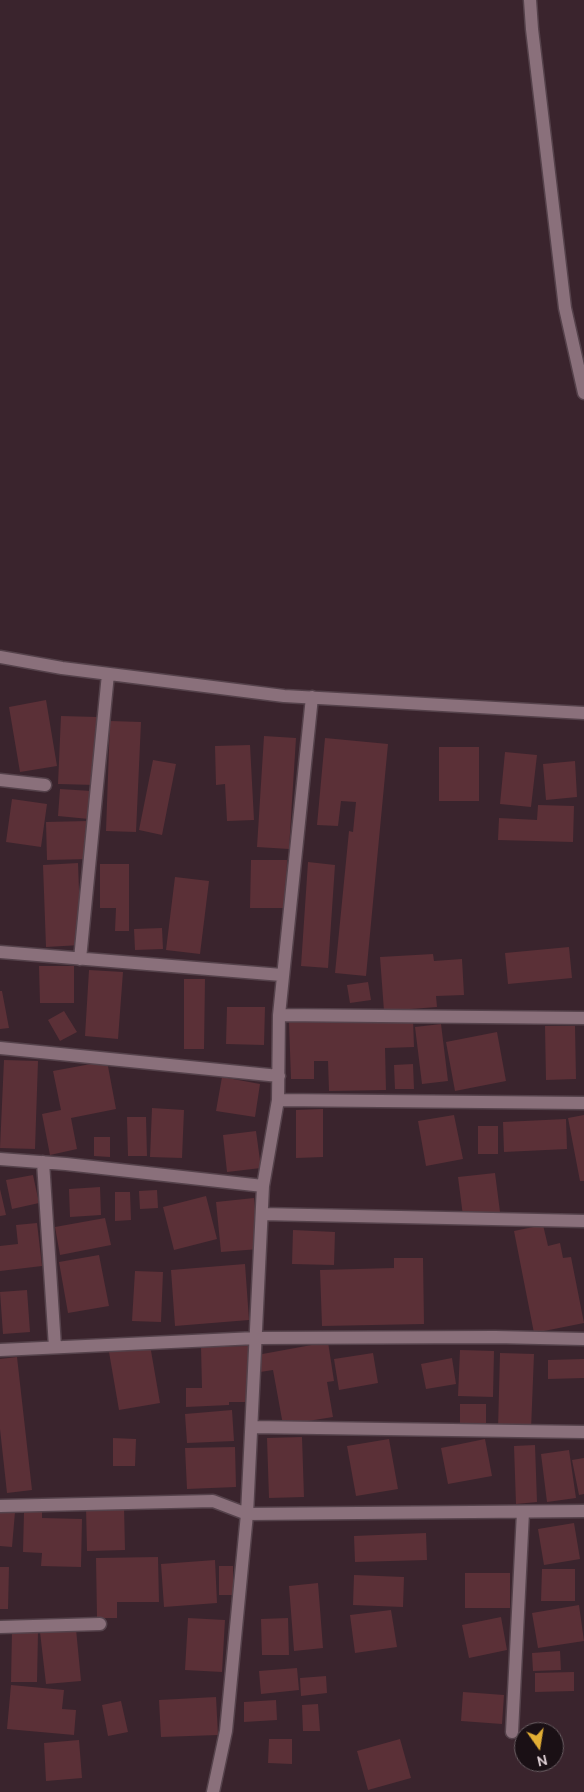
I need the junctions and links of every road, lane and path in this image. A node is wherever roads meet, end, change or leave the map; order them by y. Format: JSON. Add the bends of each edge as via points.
{"nodes":[{"id":1,"x":530,"y":0,"type":"edge"},
{"id":2,"x":584,"y":393,"type":"edge"},
{"id":3,"x":0,"y":657,"type":"edge"},
{"id":4,"x":108,"y":674,"type":"junction"},
{"id":5,"x":312,"y":697,"type":"junction"},
{"id":6,"x":584,"y":712,"type":"edge"},
{"id":7,"x":0,"y":780,"type":"edge"},
{"id":8,"x":45,"y":785,"type":"dead end"},
{"id":9,"x":0,"y":952,"type":"edge"},
{"id":10,"x":80,"y":959,"type":"junction"},
{"id":11,"x":282,"y":975,"type":"junction"},
{"id":12,"x":279,"y":1014,"type":"junction"},
{"id":13,"x":584,"y":1018,"type":"edge"},
{"id":14,"x":0,"y":1048,"type":"edge"},
{"id":15,"x":279,"y":1076,"type":"junction"},
{"id":16,"x":278,"y":1100,"type":"junction"},
{"id":17,"x":584,"y":1104,"type":"edge"},
{"id":18,"x":0,"y":1159,"type":"edge"},
{"id":19,"x":43,"y":1162,"type":"junction"},
{"id":20,"x":263,"y":1186,"type":"junction"},
{"id":21,"x":262,"y":1214,"type":"junction"},
{"id":22,"x":584,"y":1220,"type":"edge"},
{"id":23,"x":256,"y":1338,"type":"junction"},
{"id":24,"x":584,"y":1339,"type":"edge"},
{"id":25,"x":55,"y":1347,"type":"junction"},
{"id":26,"x":0,"y":1350,"type":"edge"},
{"id":27,"x":252,"y":1427,"type":"junction"},
{"id":28,"x":584,"y":1432,"type":"edge"},
{"id":29,"x":0,"y":1506,"type":"edge"},
{"id":30,"x":523,"y":1512,"type":"junction"},
{"id":31,"x":584,"y":1512,"type":"edge"},
{"id":32,"x":247,"y":1514,"type":"junction"},
{"id":33,"x":100,"y":1624,"type":"dead end"},
{"id":34,"x":0,"y":1628,"type":"edge"},
{"id":35,"x":512,"y":1732,"type":"dead end"},
{"id":36,"x":213,"y":1792,"type":"edge"}],
"edges":[{"from":1,"to":2,"type":"street","via":[[565,308]]},
{"from":3,"to":4,"type":"street"},
{"from":4,"to":5,"type":"street","via":[[254,693]]},
{"from":4,"to":10,"type":"street"},
{"from":5,"to":6,"type":"street"},
{"from":5,"to":11,"type":"street"},
{"from":7,"to":8,"type":"street"},
{"from":9,"to":10,"type":"street"},
{"from":10,"to":11,"type":"street"},
{"from":11,"to":12,"type":"street"},
{"from":12,"to":13,"type":"street"},
{"from":12,"to":15,"type":"street"},
{"from":14,"to":15,"type":"street"},
{"from":15,"to":16,"type":"street"},
{"from":16,"to":17,"type":"street"},
{"from":16,"to":20,"type":"street"},
{"from":18,"to":19,"type":"street"},
{"from":19,"to":20,"type":"street"},
{"from":19,"to":25,"type":"street"},
{"from":20,"to":21,"type":"street"},
{"from":21,"to":22,"type":"street"},
{"from":21,"to":23,"type":"street"},
{"from":23,"to":24,"type":"street"},
{"from":23,"to":25,"type":"street"},
{"from":23,"to":27,"type":"street"},
{"from":25,"to":26,"type":"street"},
{"from":27,"to":28,"type":"street"},
{"from":27,"to":32,"type":"street"},
{"from":29,"to":32,"type":"street","via":[[213,1501]]},
{"from":30,"to":31,"type":"street"},
{"from":30,"to":32,"type":"street"},
{"from":30,"to":35,"type":"street"},
{"from":32,"to":36,"type":"street","via":[[226,1731]]},
{"from":33,"to":34,"type":"street"}]}
